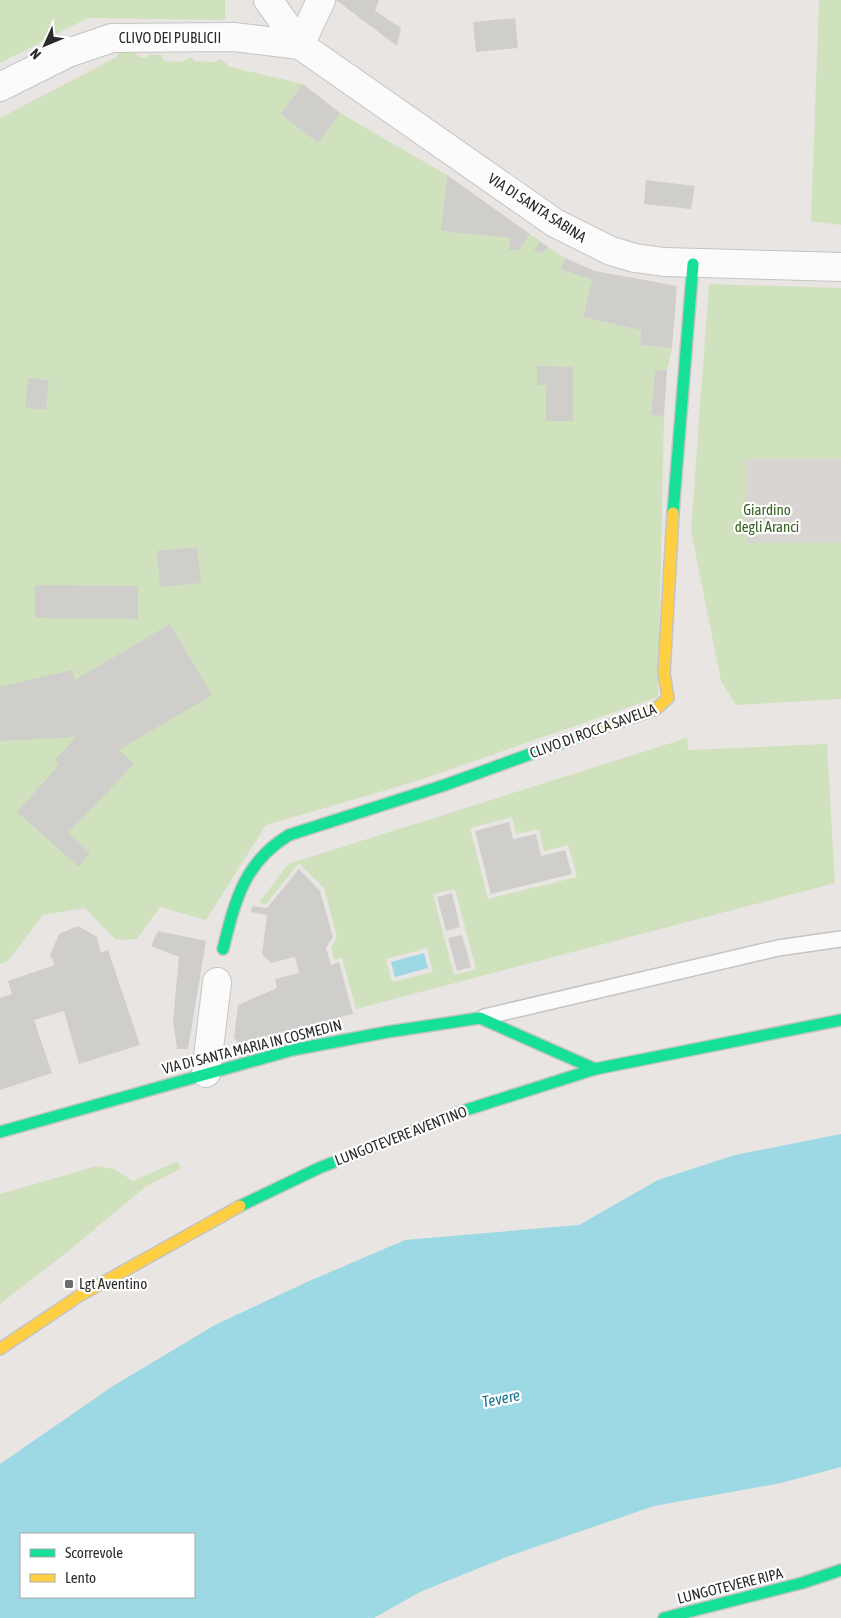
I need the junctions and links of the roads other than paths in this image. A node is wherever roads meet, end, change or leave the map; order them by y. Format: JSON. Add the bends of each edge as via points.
{"nodes":[{"id":1,"x":268,"y":0,"type":"edge"},
{"id":2,"x":321,"y":0,"type":"edge"},
{"id":3,"x":300,"y":45,"type":"junction"},
{"id":4,"x":0,"y":87,"type":"edge"},
{"id":5,"x":693,"y":264,"type":"junction"},
{"id":6,"x":841,"y":267,"type":"edge"},
{"id":7,"x":841,"y":939,"type":"edge"},
{"id":8,"x":223,"y":949,"type":"dead end"},
{"id":9,"x":217,"y":982,"type":"dead end"},
{"id":10,"x":480,"y":1018,"type":"junction"},
{"id":11,"x":841,"y":1020,"type":"edge"},
{"id":12,"x":595,"y":1069,"type":"junction"},
{"id":13,"x":206,"y":1073,"type":"junction"},
{"id":14,"x":0,"y":1132,"type":"edge"},
{"id":15,"x":0,"y":1349,"type":"edge"},
{"id":16,"x":841,"y":1570,"type":"edge"},
{"id":17,"x":841,"y":1582,"type":"edge"},
{"id":18,"x":802,"y":1583,"type":"junction"},
{"id":19,"x":664,"y":1618,"type":"edge"}],
"edges":[{"from":1,"to":3,"type":"street"},
{"from":2,"to":3,"type":"street"},
{"from":3,"to":4,"type":"street","name":"CLIVO DEI PUBLICII","via":[[234,37],[112,38],[68,53]]},
{"from":3,"to":5,"type":"street","name":"VIA DI SANTA SABINA","via":[[571,232],[611,251],[635,258]]},
{"from":5,"to":6,"type":"street","name":"VIA DI SANTA SABINA"},
{"from":5,"to":8,"type":"main road","name":"CLIVO DI ROCCA SAVELLA","via":[[671,533],[664,672],[668,698],[663,704],[640,714],[273,843],[259,857],[245,880],[233,907]]},
{"from":7,"to":10,"type":"lane","via":[[759,952]]},
{"from":9,"to":13,"type":"street"},
{"from":10,"to":12,"type":"main road"},
{"from":10,"to":13,"type":"main road","name":"VIA DI SANTA MARIA IN COSMEDIN","via":[[341,1039]]},
{"from":11,"to":12,"type":"main road","name":"LUNGOTEVERE AVENTINO"},
{"from":12,"to":15,"type":"main road","name":"LUNGOTEVERE AVENTINO","via":[[466,1110],[274,1188],[79,1296]]},
{"from":13,"to":14,"type":"main road","name":"VIA DI SANTA MARIA IN COSMEDIN"},
{"from":16,"to":18,"type":"main road","name":"LUNGOTEVERE RIPA"},
{"from":17,"to":18,"type":"main road","name":"LUNGOTEVERE RIPA"},
{"from":18,"to":19,"type":"main road","name":"LUNGOTEVERE RIPA"}]}
